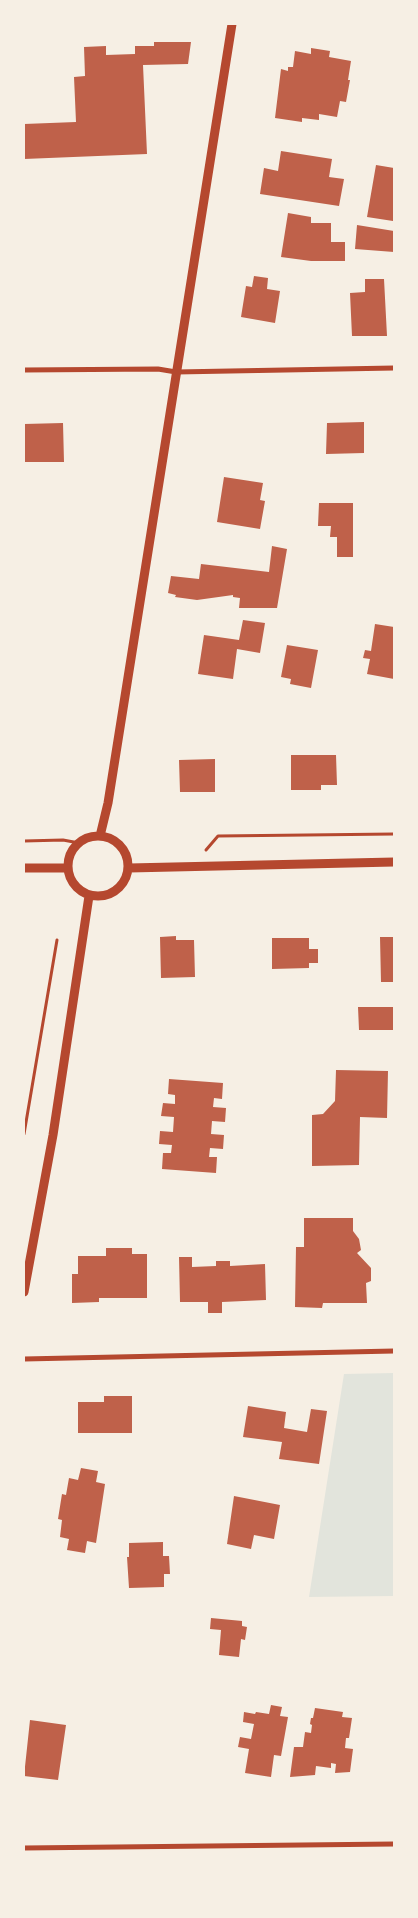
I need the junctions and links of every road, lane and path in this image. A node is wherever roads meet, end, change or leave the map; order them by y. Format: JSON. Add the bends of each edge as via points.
{"nodes":[{"id":1,"x":232,"y":24,"type":"edge"},
{"id":2,"x":394,"y":368,"type":"edge"},
{"id":3,"x":24,"y":370,"type":"edge"},
{"id":4,"x":176,"y":372,"type":"junction"},
{"id":5,"x":394,"y":834,"type":"edge"},
{"id":6,"x":100,"y":836,"type":"junction"},
{"id":7,"x":218,"y":836,"type":"dead end"},
{"id":8,"x":24,"y":841,"type":"edge"},
{"id":9,"x":79,"y":843,"type":"junction"},
{"id":10,"x":394,"y":862,"type":"edge"},
{"id":11,"x":24,"y":868,"type":"edge"},
{"id":12,"x":68,"y":868,"type":"junction"},
{"id":13,"x":128,"y":868,"type":"junction"},
{"id":14,"x":89,"y":896,"type":"junction"},
{"id":15,"x":57,"y":940,"type":"dead end"},
{"id":16,"x":24,"y":1134,"type":"edge"},
{"id":17,"x":24,"y":1292,"type":"edge"},
{"id":18,"x":394,"y":1351,"type":"edge"},
{"id":19,"x":24,"y":1359,"type":"edge"},
{"id":20,"x":394,"y":1844,"type":"edge"},
{"id":21,"x":24,"y":1848,"type":"edge"}],
"edges":[{"from":1,"to":4,"type":"street"},
{"from":2,"to":4,"type":"street"},
{"from":3,"to":4,"type":"street","via":[[158,368]]},
{"from":4,"to":6,"type":"street","via":[[108,803]]},
{"from":5,"to":7,"type":"path"},
{"from":6,"to":9,"type":"street"},
{"from":6,"to":13,"type":"street","via":[[109,838],[124,850]]},
{"from":8,"to":9,"type":"path"},
{"from":9,"to":12,"type":"street","via":[[70,855]]},
{"from":10,"to":13,"type":"street"},
{"from":11,"to":12,"type":"street"},
{"from":12,"to":14,"type":"street","via":[[73,883]]},
{"from":13,"to":14,"type":"street","via":[[127,877],[115,892],[106,896]]},
{"from":14,"to":17,"type":"street"},
{"from":15,"to":16,"type":"path"},
{"from":18,"to":19,"type":"street"},
{"from":20,"to":21,"type":"street"}]}
